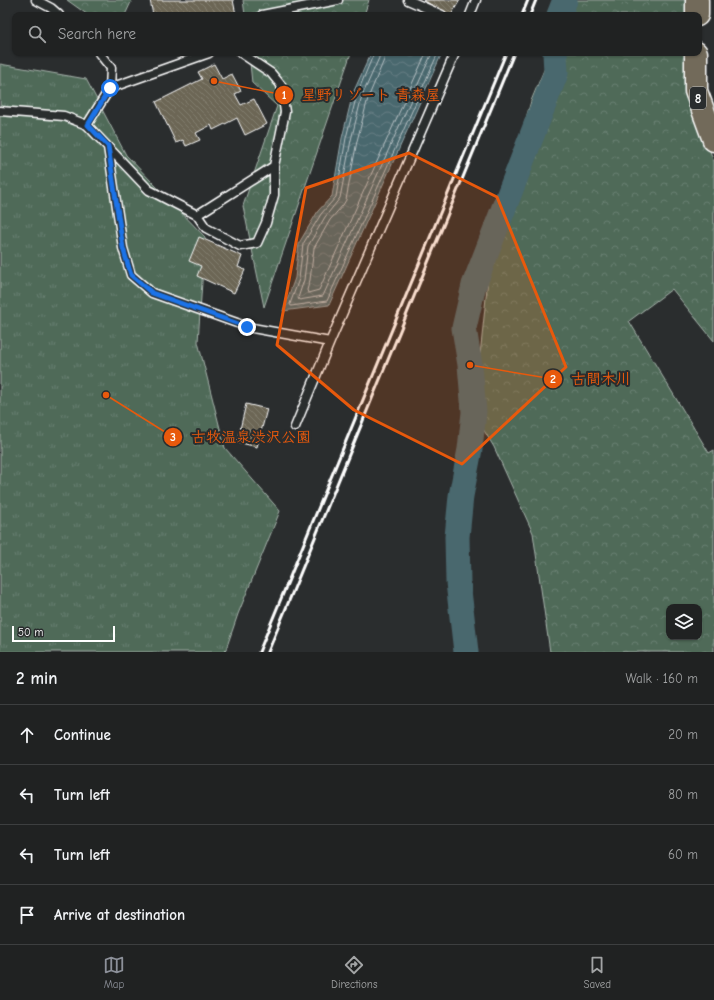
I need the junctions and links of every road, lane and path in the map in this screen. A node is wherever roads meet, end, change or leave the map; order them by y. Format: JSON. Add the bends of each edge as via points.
{"nodes":[{"id":1,"x":36,"y":0,"type":"edge"},
{"id":2,"x":338,"y":0,"type":"edge"},
{"id":3,"x":408,"y":0,"type":"edge"},
{"id":4,"x":476,"y":0,"type":"edge"},
{"id":5,"x":697,"y":0,"type":"edge"},
{"id":6,"x":56,"y":12,"type":"edge"},
{"id":7,"x":277,"y":12,"type":"edge"},
{"id":8,"x":435,"y":12,"type":"edge"},
{"id":9,"x":471,"y":12,"type":"edge"},
{"id":10,"x":697,"y":12,"type":"edge"},
{"id":11,"x":101,"y":56,"type":"edge"},
{"id":12,"x":201,"y":56,"type":"edge"},
{"id":13,"x":246,"y":56,"type":"edge"},
{"id":14,"x":454,"y":56,"type":"edge"},
{"id":15,"x":696,"y":56,"type":"edge"},
{"id":16,"x":110,"y":88,"type":"junction"},
{"id":17,"x":0,"y":111,"type":"edge"},
{"id":18,"x":88,"y":125,"type":"junction"},
{"id":19,"x":714,"y":140,"type":"edge"},
{"id":20,"x":108,"y":146,"type":"junction"},
{"id":21,"x":274,"y":166,"type":"junction"},
{"id":22,"x":197,"y":215,"type":"junction"},
{"id":23,"x":330,"y":342,"type":"junction"},
{"id":24,"x":295,"y":427,"type":"dead end"}],
"edges":[{"from":1,"to":6,"type":"lane"},
{"from":2,"to":7,"type":"lane"},
{"from":3,"to":8,"type":"lane"},
{"from":4,"to":9,"type":"lane"},
{"from":5,"to":10,"type":"main road"},
{"from":11,"to":16,"type":"lane","via":[[111,68]]},
{"from":12,"to":16,"type":"lane"},
{"from":13,"to":21,"type":"lane","via":[[271,73],[281,85],[285,112]]},
{"from":14,"to":23,"type":"lane"},
{"from":15,"to":19,"type":"main road","number":"8","via":[[696,91]]},
{"from":16,"to":18,"type":"lane"},
{"from":17,"to":18,"type":"lane","via":[[64,116]]},
{"from":18,"to":20,"type":"lane"},
{"from":20,"to":22,"type":"lane","via":[[149,190]]},
{"from":20,"to":23,"type":"lane","via":[[123,248],[131,275],[152,293],[242,325]]},
{"from":21,"to":22,"type":"lane"},
{"from":21,"to":22,"type":"lane","via":[[274,195],[257,243],[240,246],[206,228]]},
{"from":23,"to":24,"type":"lane"}]}
